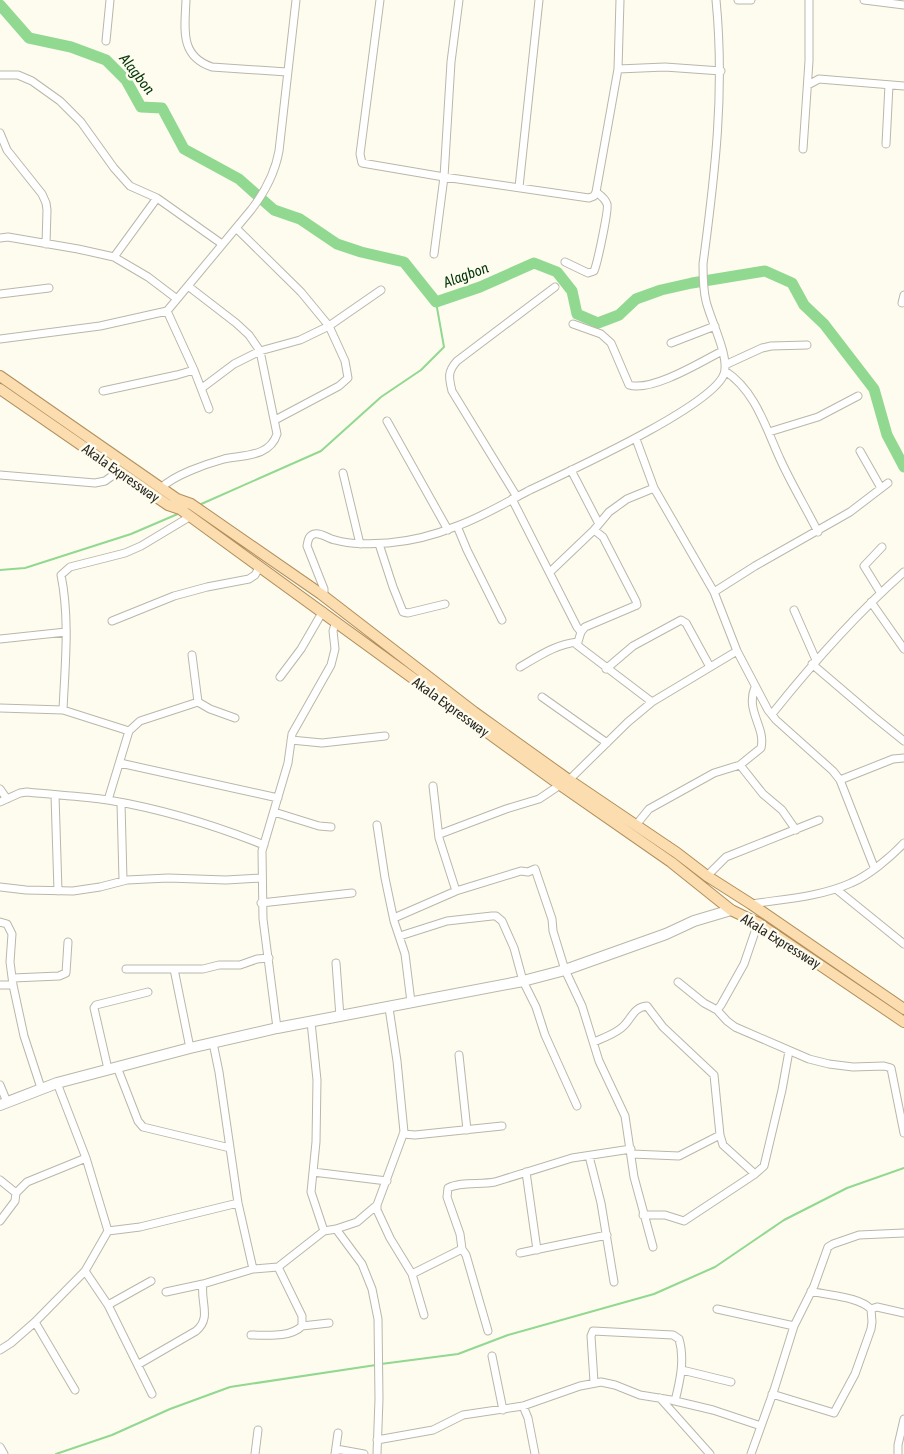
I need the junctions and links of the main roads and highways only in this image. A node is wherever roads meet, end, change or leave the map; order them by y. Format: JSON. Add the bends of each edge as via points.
{"nodes":[{"id":1,"x":0,"y":376,"type":"edge"},
{"id":2,"x":0,"y":389,"type":"edge"},
{"id":3,"x":84,"y":440,"type":"junction"},
{"id":4,"x":374,"y":636,"type":"junction"},
{"id":5,"x":366,"y":644,"type":"junction"},
{"id":6,"x":564,"y":783,"type":"junction"},
{"id":7,"x":674,"y":857,"type":"junction"},
{"id":8,"x":904,"y":1008,"type":"edge"},
{"id":9,"x":904,"y":1022,"type":"edge"}],
"edges":[{"from":1,"to":3,"type":"main road","name":"Akala Expressway"},
{"from":2,"to":3,"type":"main road","name":"Akala Expressway"},
{"from":3,"to":4,"type":"main road","name":"Akala Expressway","via":[[203,512],[321,594]]},
{"from":3,"to":5,"type":"main road","name":"Akala Expressway","via":[[119,471],[168,505],[191,516]]},
{"from":4,"to":5,"type":"main road"},
{"from":4,"to":6,"type":"main road","name":"Akala Expressway"},
{"from":5,"to":6,"type":"main road","name":"Akala Expressway"},
{"from":6,"to":7,"type":"main road","name":"Akala Expressway"},
{"from":6,"to":7,"type":"main road","name":"Akala Expressway","via":[[636,825]]},
{"from":7,"to":8,"type":"main road","name":"Akala Expressway","via":[[751,904]]},
{"from":7,"to":9,"type":"main road","name":"Akala Expressway","via":[[731,910],[758,923]]}]}
